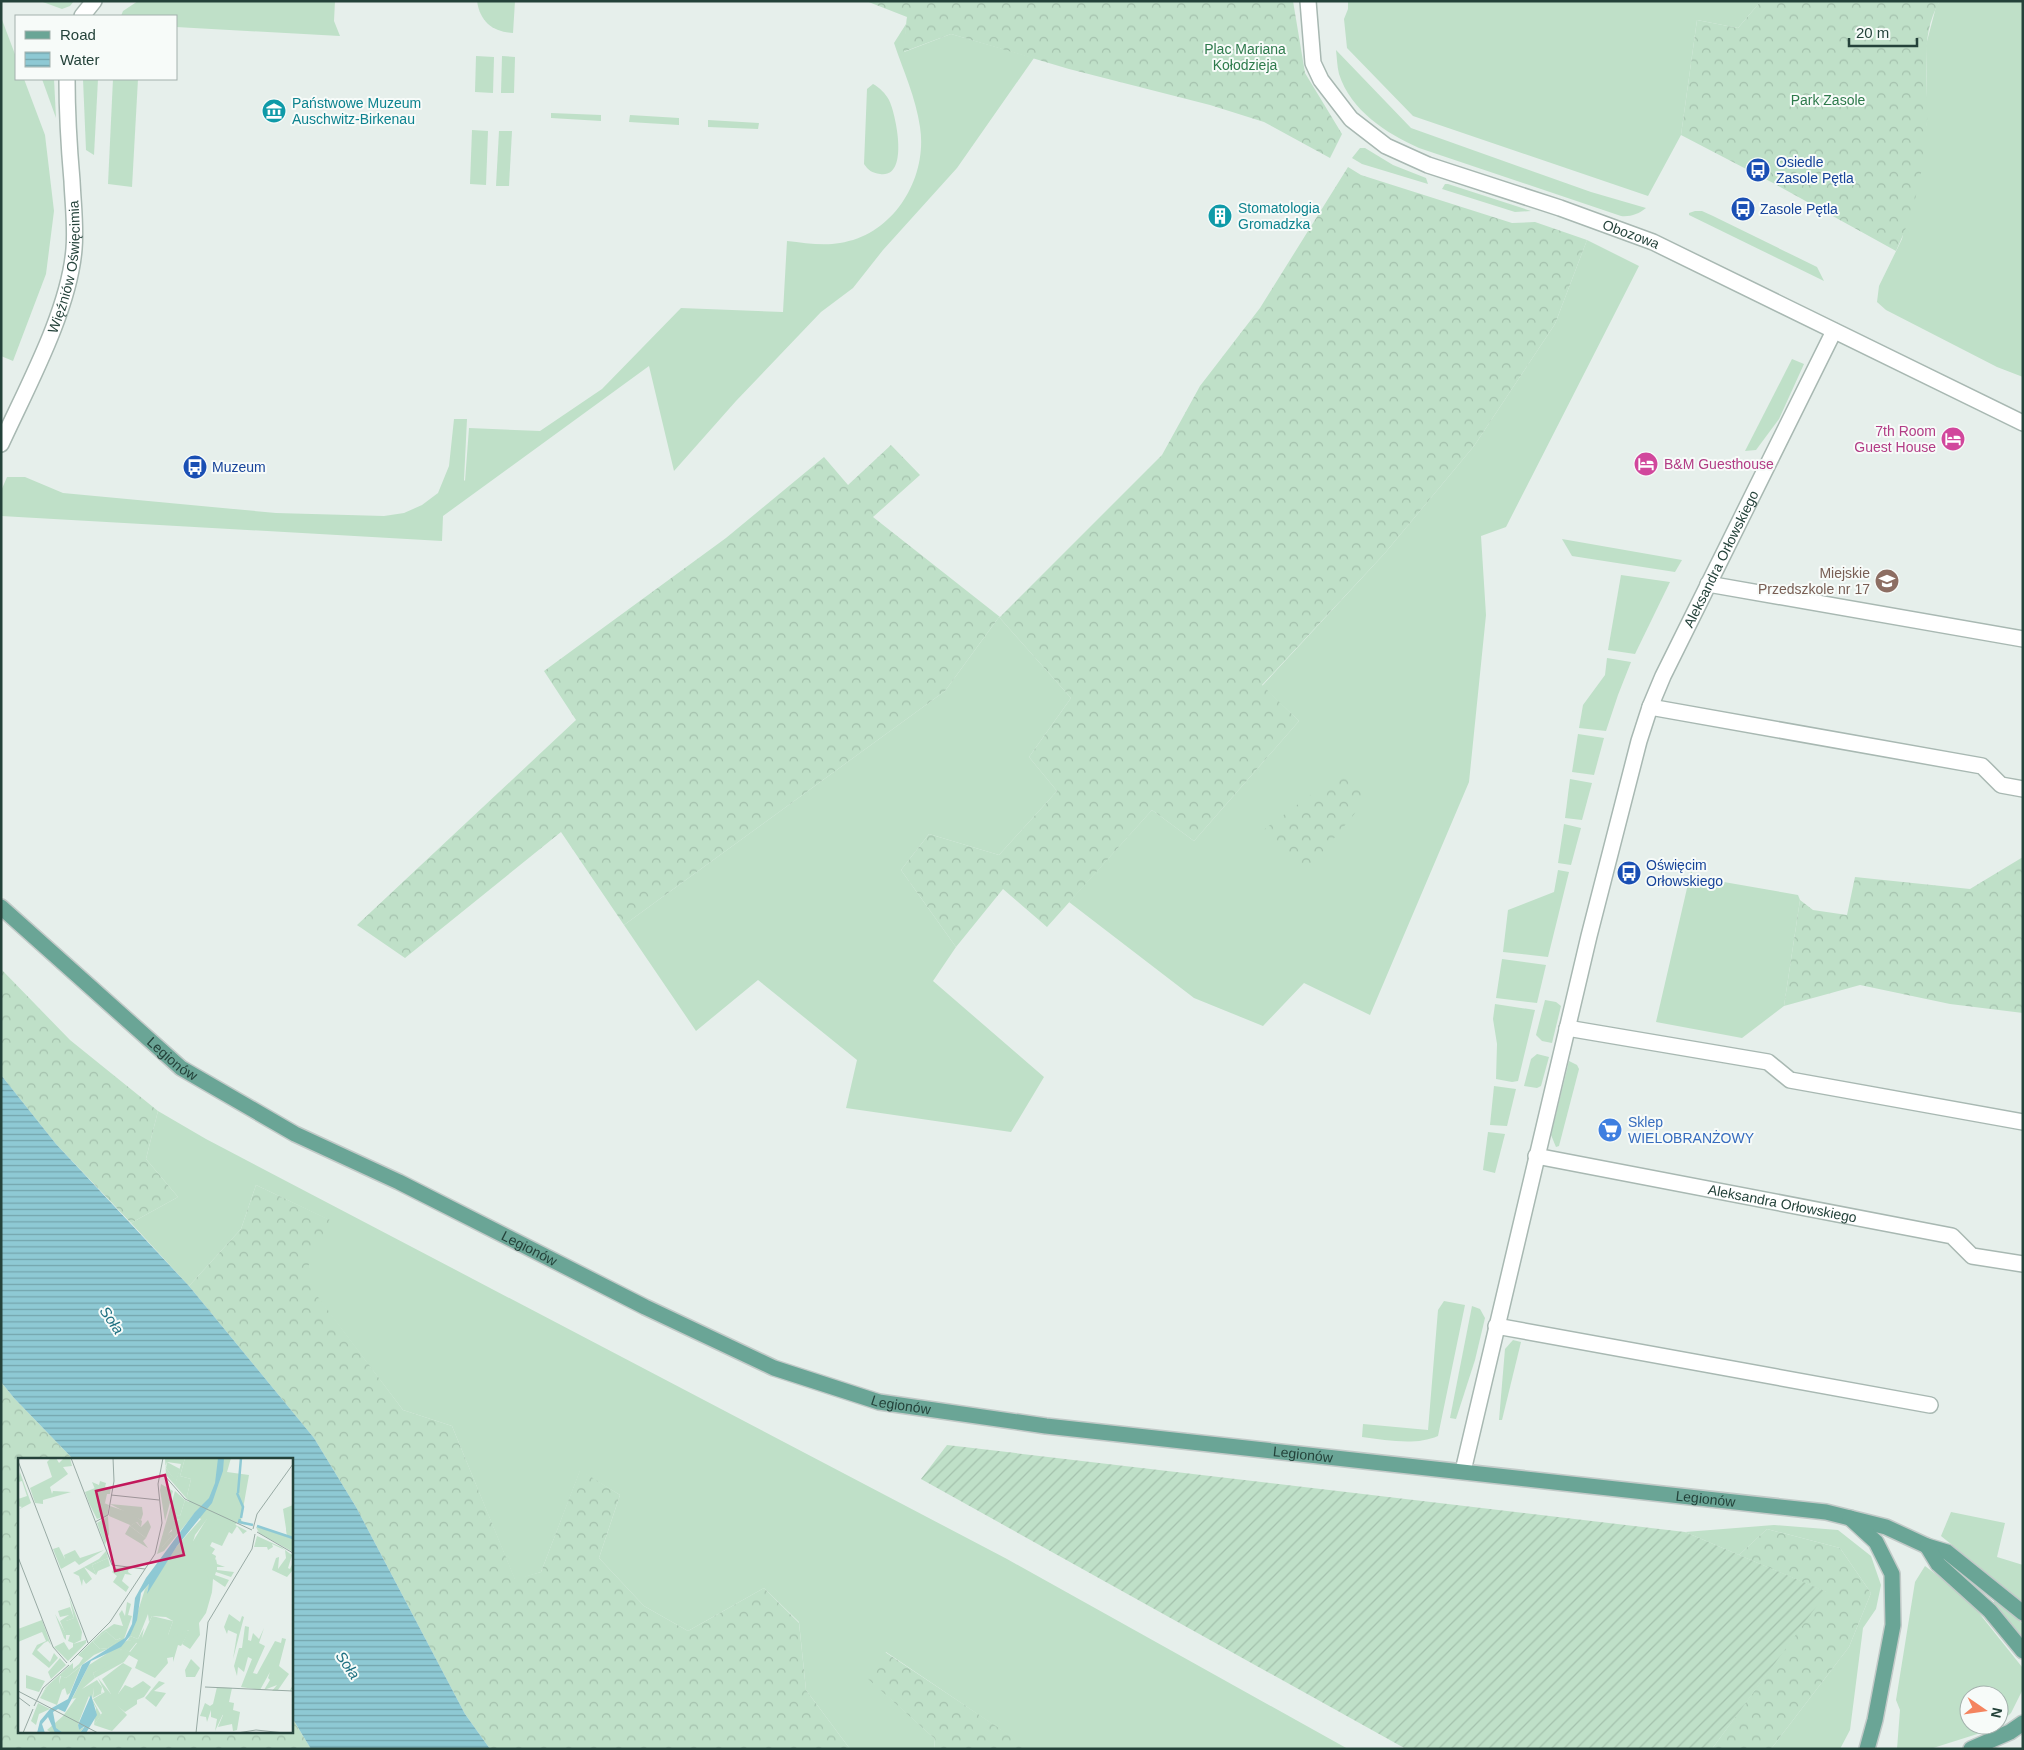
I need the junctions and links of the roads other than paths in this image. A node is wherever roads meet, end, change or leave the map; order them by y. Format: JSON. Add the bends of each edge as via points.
{"nodes":[{"id":1,"x":94,"y":1,"type":"edge"},
{"id":2,"x":1308,"y":1,"type":"edge"},
{"id":3,"x":83,"y":15,"type":"edge"},
{"id":4,"x":67,"y":80,"type":"edge"},
{"id":5,"x":1834,"y":331,"type":"junction"},
{"id":6,"x":2023,"y":423,"type":"edge"},
{"id":7,"x":1,"y":444,"type":"edge"},
{"id":8,"x":1708,"y":584,"type":"junction"},
{"id":9,"x":2023,"y":639,"type":"edge"},
{"id":10,"x":1650,"y":707,"type":"junction"},
{"id":11,"x":2023,"y":789,"type":"edge"},
{"id":12,"x":1,"y":907,"type":"edge"},
{"id":13,"x":1567,"y":1028,"type":"junction"},
{"id":14,"x":2023,"y":1122,"type":"edge"},
{"id":15,"x":1536,"y":1156,"type":"junction"},
{"id":16,"x":2023,"y":1264,"type":"edge"},
{"id":17,"x":1496,"y":1326,"type":"junction"},
{"id":18,"x":1930,"y":1405,"type":"dead end"},
{"id":19,"x":1462,"y":1471,"type":"junction"},
{"id":20,"x":1847,"y":1516,"type":"junction"},
{"id":21,"x":1927,"y":1546,"type":"junction"},
{"id":22,"x":2023,"y":1613,"type":"edge"},
{"id":23,"x":2023,"y":1651,"type":"edge"},
{"id":24,"x":2023,"y":1723,"type":"edge"},
{"id":25,"x":1867,"y":1749,"type":"edge"},
{"id":26,"x":1971,"y":1749,"type":"edge"}],
"edges":[{"from":1,"to":3,"type":"street"},
{"from":2,"to":5,"type":"street","name":"Obozowa","via":[[1313,63],[1321,80],[1351,119],[1386,146],[1428,165],[1653,242]]},
{"from":4,"to":7,"type":"street","name":"Więźniów Oświęcimia","via":[[74,250],[54,324]]},
{"from":5,"to":6,"type":"street","name":"Obozowa"},
{"from":5,"to":8,"type":"street","name":"Aleksandra Orłowskiego"},
{"from":8,"to":9,"type":"street"},
{"from":8,"to":10,"type":"street","name":"Aleksandra Orłowskiego"},
{"from":10,"to":11,"type":"street","via":[[1982,766],[2001,786]]},
{"from":10,"to":13,"type":"street","name":"Aleksandra Orłowskiego","via":[[1614,836]]},
{"from":12,"to":19,"type":"main road","name":"Legionów","via":[[181,1068],[295,1134],[399,1182],[774,1368],[879,1402],[1046,1426]]},
{"from":13,"to":14,"type":"street","via":[[1768,1062],[1790,1080]]},
{"from":13,"to":15,"type":"street","name":"Aleksandra Orłowskiego"},
{"from":15,"to":16,"type":"street","name":"Aleksandra Orłowskiego","via":[[1952,1236],[1972,1256]]},
{"from":15,"to":17,"type":"street","name":"Aleksandra Orłowskiego"},
{"from":17,"to":18,"type":"street"},
{"from":17,"to":19,"type":"street","name":"Aleksandra Orłowskiego"},
{"from":19,"to":20,"type":"main road","name":"Legionów"},
{"from":20,"to":21,"type":"main road","name":"Legionów"},
{"from":20,"to":25,"type":"main road","via":[[1876,1542],[1892,1574],[1893,1625]]},
{"from":21,"to":22,"type":"main road","name":"Legionów","via":[[1947,1552]]},
{"from":21,"to":23,"type":"main road","via":[[1938,1564],[1990,1611]]},
{"from":24,"to":26,"type":"main road"}]}
